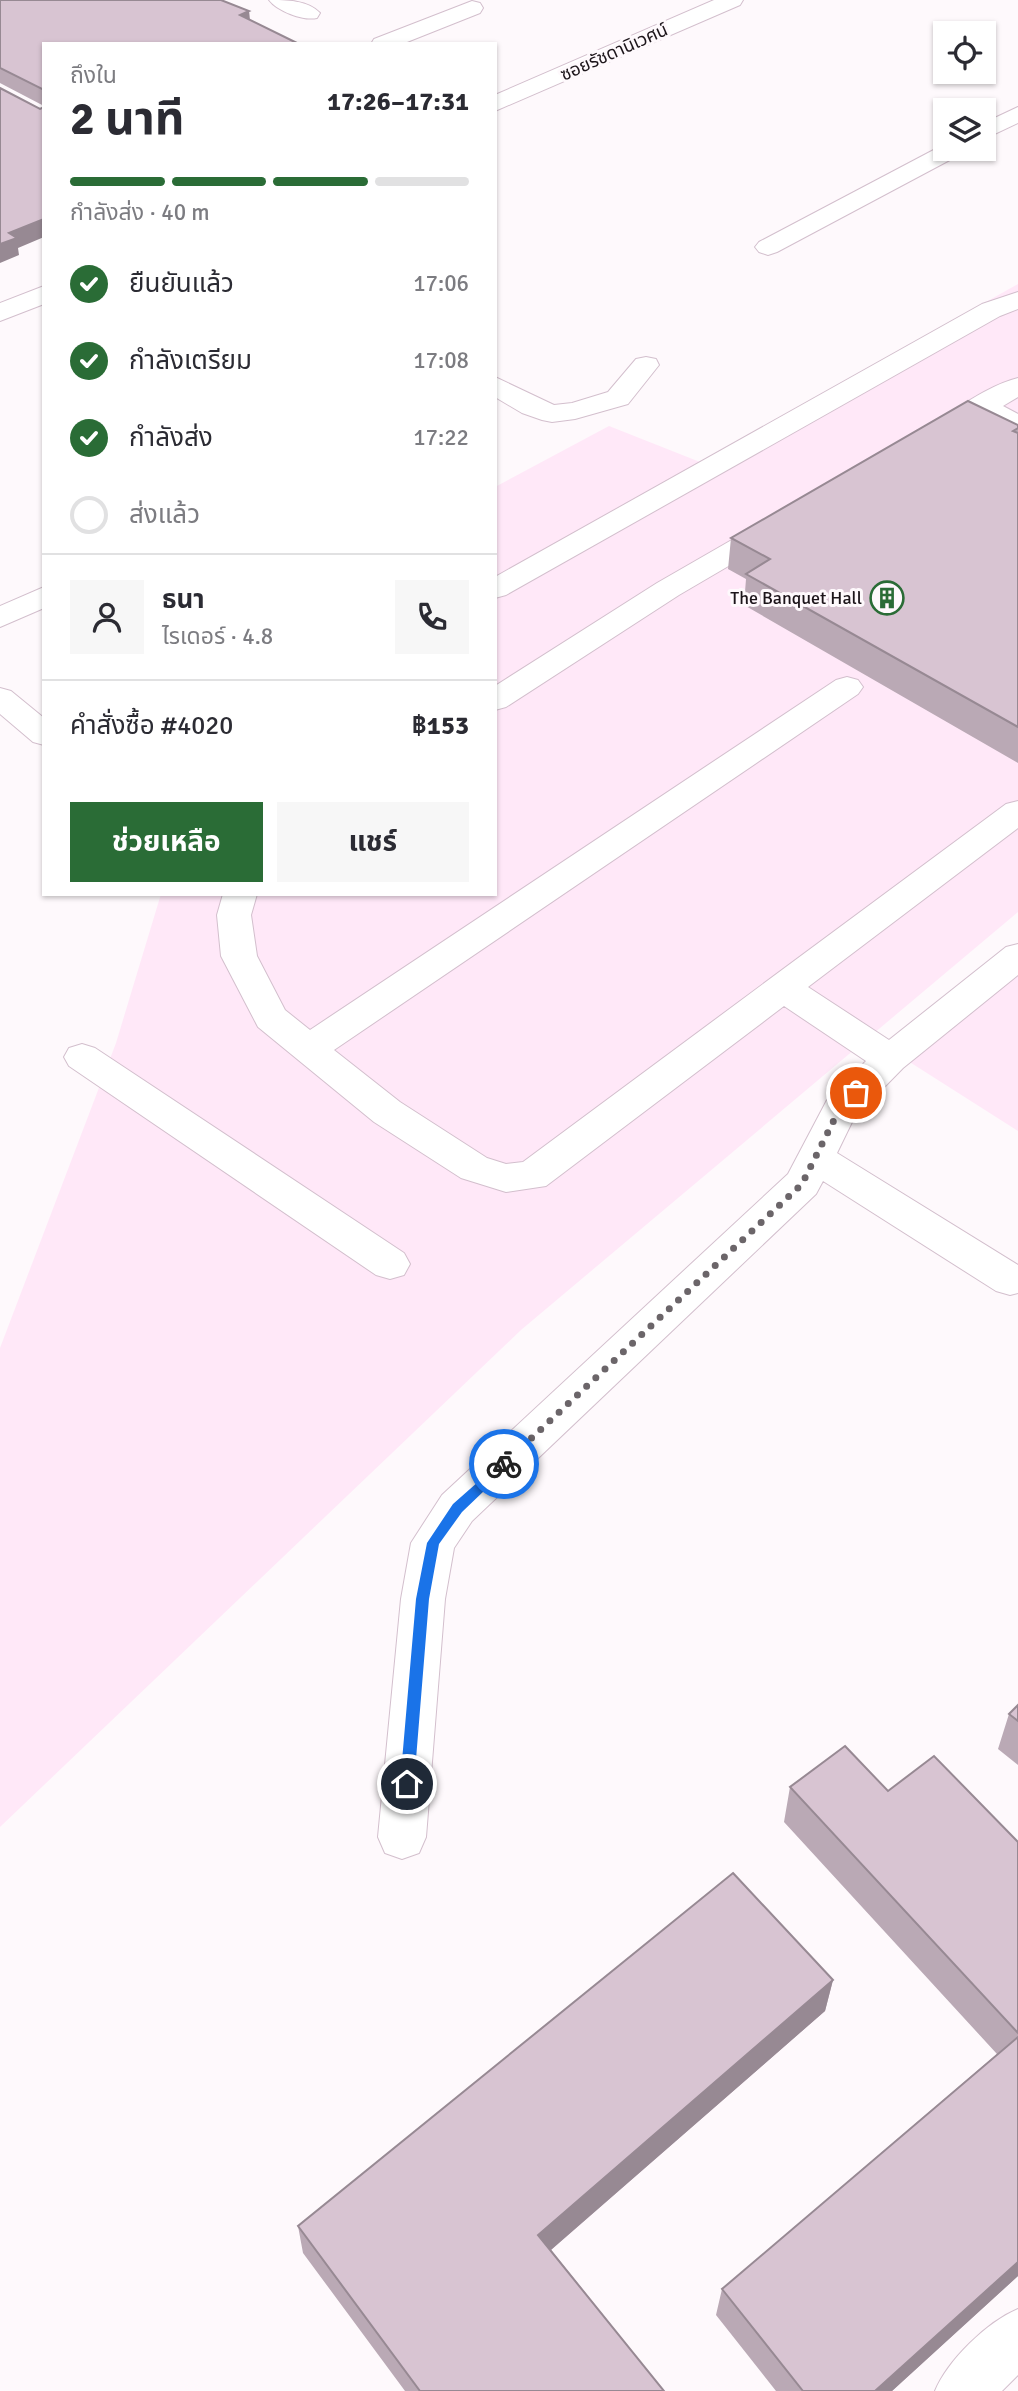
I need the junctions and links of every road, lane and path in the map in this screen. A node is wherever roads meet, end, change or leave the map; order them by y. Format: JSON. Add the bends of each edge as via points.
{"nodes":[{"id":1,"x":281,"y":0,"type":"edge"},
{"id":2,"x":732,"y":0,"type":"edge"},
{"id":3,"x":472,"y":8,"type":"dead end"},
{"id":4,"x":309,"y":13,"type":"dead end"},
{"id":5,"x":387,"y":42,"type":"edge"},
{"id":6,"x":497,"y":103,"type":"edge"},
{"id":7,"x":1018,"y":114,"type":"edge"},
{"id":8,"x":996,"y":126,"type":"edge"},
{"id":9,"x":933,"y":160,"type":"edge"},
{"id":10,"x":768,"y":247,"type":"dead end"},
{"id":11,"x":42,"y":295,"type":"edge"},
{"id":12,"x":1018,"y":300,"type":"edge"},
{"id":13,"x":0,"y":313,"type":"edge"},
{"id":14,"x":646,"y":365,"type":"dead end"},
{"id":15,"x":497,"y":386,"type":"edge"},
{"id":16,"x":1018,"y":386,"type":"edge"},
{"id":17,"x":983,"y":406,"type":"junction"},
{"id":18,"x":1018,"y":425,"type":"edge"},
{"id":19,"x":913,"y":447,"type":"edge"},
{"id":20,"x":796,"y":514,"type":"edge"},
{"id":21,"x":497,"y":588,"type":"edge"},
{"id":22,"x":42,"y":597,"type":"edge"},
{"id":23,"x":0,"y":618,"type":"edge"},
{"id":24,"x":848,"y":687,"type":"dead end"},
{"id":25,"x":0,"y":698,"type":"edge"},
{"id":26,"x":497,"y":699,"type":"edge"},
{"id":27,"x":42,"y":732,"type":"edge"},
{"id":28,"x":1018,"y":811,"type":"edge"},
{"id":29,"x":239,"y":896,"type":"edge"},
{"id":30,"x":1018,"y":956,"type":"edge"},
{"id":31,"x":783,"y":988,"type":"junction"},
{"id":32,"x":309,"y":1049,"type":"junction"},
{"id":33,"x":82,"y":1057,"type":"dead end"},
{"id":34,"x":890,"y":1059,"type":"junction"},
{"id":35,"x":815,"y":1158,"type":"junction"},
{"id":36,"x":390,"y":1264,"type":"dead end"},
{"id":37,"x":1010,"y":1280,"type":"dead end"},
{"id":38,"x":402,"y":1837,"type":"dead end"},
{"id":39,"x":1018,"y":2336,"type":"edge"},
{"id":40,"x":963,"y":2391,"type":"edge"}],
"edges":[{"from":1,"to":4,"type":"street"},
{"from":2,"to":6,"type":"street","name":"ซอยรัชดานิเวศน์"},
{"from":3,"to":5,"type":"street"},
{"from":7,"to":8,"type":"street"},
{"from":9,"to":10,"type":"street"},
{"from":11,"to":13,"type":"street"},
{"from":12,"to":21,"type":"street","via":[[992,310]]},
{"from":14,"to":15,"type":"street","via":[[618,398],[564,413],[531,407]]},
{"from":16,"to":17,"type":"street"},
{"from":17,"to":18,"type":"street"},
{"from":17,"to":19,"type":"street"},
{"from":20,"to":26,"type":"street"},
{"from":22,"to":23,"type":"street"},
{"from":24,"to":32,"type":"street"},
{"from":25,"to":27,"type":"street"},
{"from":28,"to":31,"type":"street"},
{"from":29,"to":32,"type":"street","via":[[234,915],[239,956],[271,1018]]},
{"from":30,"to":34,"type":"street"},
{"from":31,"to":32,"type":"street","via":[[532,1176],[506,1178],[474,1168],[387,1112]]},
{"from":31,"to":34,"type":"street"},
{"from":33,"to":36,"type":"street"},
{"from":34,"to":35,"type":"street","via":[[839,1110]]},
{"from":35,"to":37,"type":"street"},
{"from":35,"to":38,"type":"street","via":[[802,1184],[457,1508],[433,1543],[423,1599]]},
{"from":39,"to":40,"type":"street"}]}
